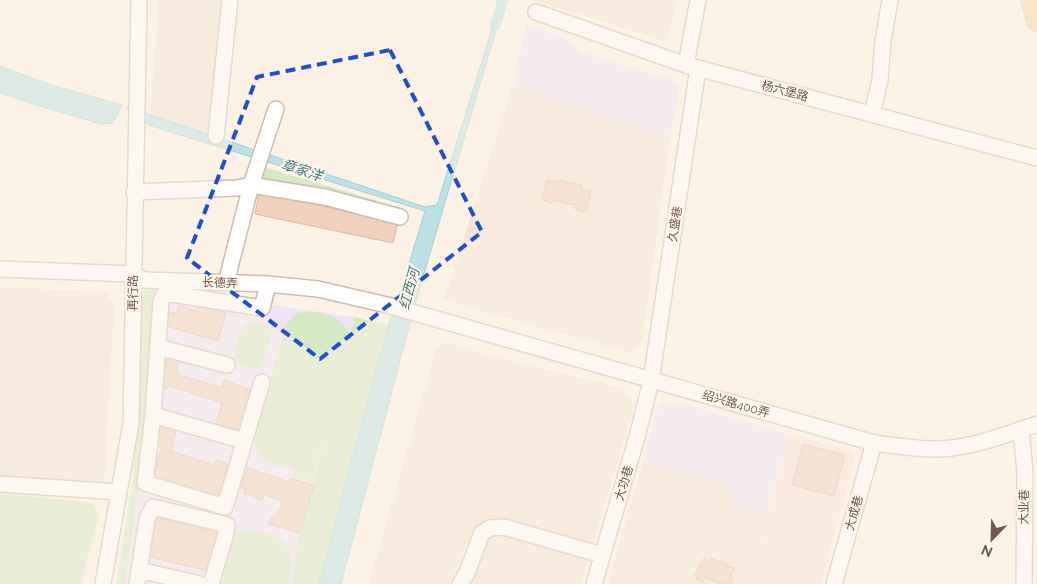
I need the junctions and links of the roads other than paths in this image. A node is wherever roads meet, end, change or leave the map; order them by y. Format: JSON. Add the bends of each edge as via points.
{"nodes":[{"id":1,"x":139,"y":0,"type":"edge"},
{"id":2,"x":230,"y":0,"type":"edge"},
{"id":3,"x":698,"y":0,"type":"edge"},
{"id":4,"x":890,"y":0,"type":"edge"},
{"id":5,"x":1031,"y":0,"type":"edge"},
{"id":6,"x":536,"y":12,"type":"dead end"},
{"id":7,"x":1037,"y":21,"type":"edge"},
{"id":8,"x":692,"y":66,"type":"junction"},
{"id":9,"x":276,"y":109,"type":"dead end"},
{"id":10,"x":872,"y":114,"type":"junction"},
{"id":11,"x":216,"y":136,"type":"dead end"},
{"id":12,"x":1037,"y":158,"type":"edge"},
{"id":13,"x":251,"y":185,"type":"junction"},
{"id":14,"x":134,"y":192,"type":"junction"},
{"id":15,"x":400,"y":217,"type":"dead end"},
{"id":16,"x":0,"y":269,"type":"edge"},
{"id":17,"x":133,"y":274,"type":"junction"},
{"id":18,"x":226,"y":283,"type":"junction"},
{"id":19,"x":268,"y":284,"type":"junction"},
{"id":20,"x":437,"y":319,"type":"joint"},
{"id":21,"x":158,"y":347,"type":"junction"},
{"id":22,"x":227,"y":366,"type":"dead end"},
{"id":23,"x":651,"y":381,"type":"junction"},
{"id":24,"x":262,"y":382,"type":"dead end"},
{"id":25,"x":153,"y":415,"type":"junction"},
{"id":26,"x":1037,"y":424,"type":"edge"},
{"id":27,"x":1021,"y":429,"type":"junction"},
{"id":28,"x":244,"y":441,"type":"junction"},
{"id":29,"x":874,"y":443,"type":"junction"},
{"id":30,"x":1031,"y":472,"type":"edge"},
{"id":31,"x":0,"y":484,"type":"edge"},
{"id":32,"x":118,"y":492,"type":"junction"},
{"id":33,"x":602,"y":555,"type":"junction"},
{"id":34,"x":138,"y":577,"type":"edge"},
{"id":35,"x":103,"y":584,"type":"edge"},
{"id":36,"x":200,"y":584,"type":"edge"},
{"id":37,"x":212,"y":584,"type":"edge"},
{"id":38,"x":460,"y":584,"type":"edge"},
{"id":39,"x":594,"y":584,"type":"edge"},
{"id":40,"x":834,"y":584,"type":"edge"},
{"id":41,"x":1024,"y":584,"type":"edge"}],
"edges":[{"from":1,"to":14,"type":"street","name":"再行路"},
{"from":2,"to":11,"type":"street"},
{"from":3,"to":8,"type":"street","name":"久盛巷"},
{"from":4,"to":10,"type":"street","via":[[880,80]]},
{"from":5,"to":7,"type":"main road"},
{"from":6,"to":8,"type":"street","name":"杨六堡路"},
{"from":8,"to":10,"type":"street","name":"杨六堡路"},
{"from":8,"to":23,"type":"street","name":"久盛巷"},
{"from":9,"to":13,"type":"street"},
{"from":10,"to":12,"type":"street","name":"杨六堡路"},
{"from":13,"to":14,"type":"street"},
{"from":13,"to":15,"type":"street","via":[[325,197]]},
{"from":13,"to":18,"type":"street"},
{"from":14,"to":17,"type":"street","name":"再行路"},
{"from":16,"to":17,"type":"street","name":"长德弄"},
{"from":17,"to":18,"type":"street","name":"长德弄","via":[[144,280]]},
{"from":17,"to":32,"type":"street","name":"再行路","via":[[131,423]]},
{"from":18,"to":19,"type":"street","name":"长德弄"},
{"from":19,"to":20,"type":"street","name":"长德弄","via":[[318,289]]},
{"from":19,"to":21,"type":"street","via":[[262,308],[165,294],[161,302]]},
{"from":20,"to":23,"type":"street","name":"绍兴路400弄"},
{"from":21,"to":22,"type":"street"},
{"from":21,"to":25,"type":"street"},
{"from":23,"to":29,"type":"street","name":"绍兴路400弄"},
{"from":23,"to":33,"type":"street","name":"大功巷"},
{"from":24,"to":28,"type":"street"},
{"from":25,"to":28,"type":"street"},
{"from":25,"to":28,"type":"street","via":[[145,483],[225,507]]},
{"from":26,"to":27,"type":"street","name":"绍兴路400弄"},
{"from":27,"to":29,"type":"street","name":"绍兴路400弄","via":[[951,448]]},
{"from":27,"to":30,"type":"street","name":"大业巷"},
{"from":29,"to":40,"type":"street","name":"大成巷"},
{"from":30,"to":41,"type":"street","name":"大业巷"},
{"from":31,"to":32,"type":"street"},
{"from":32,"to":35,"type":"street","name":"再行路"},
{"from":33,"to":38,"type":"street","via":[[504,527],[490,528],[482,533]]},
{"from":33,"to":39,"type":"street","name":"大功巷"},
{"from":34,"to":36,"type":"street"},
{"from":34,"to":37,"type":"street","via":[[147,518],[153,507],[227,525]]}]}
